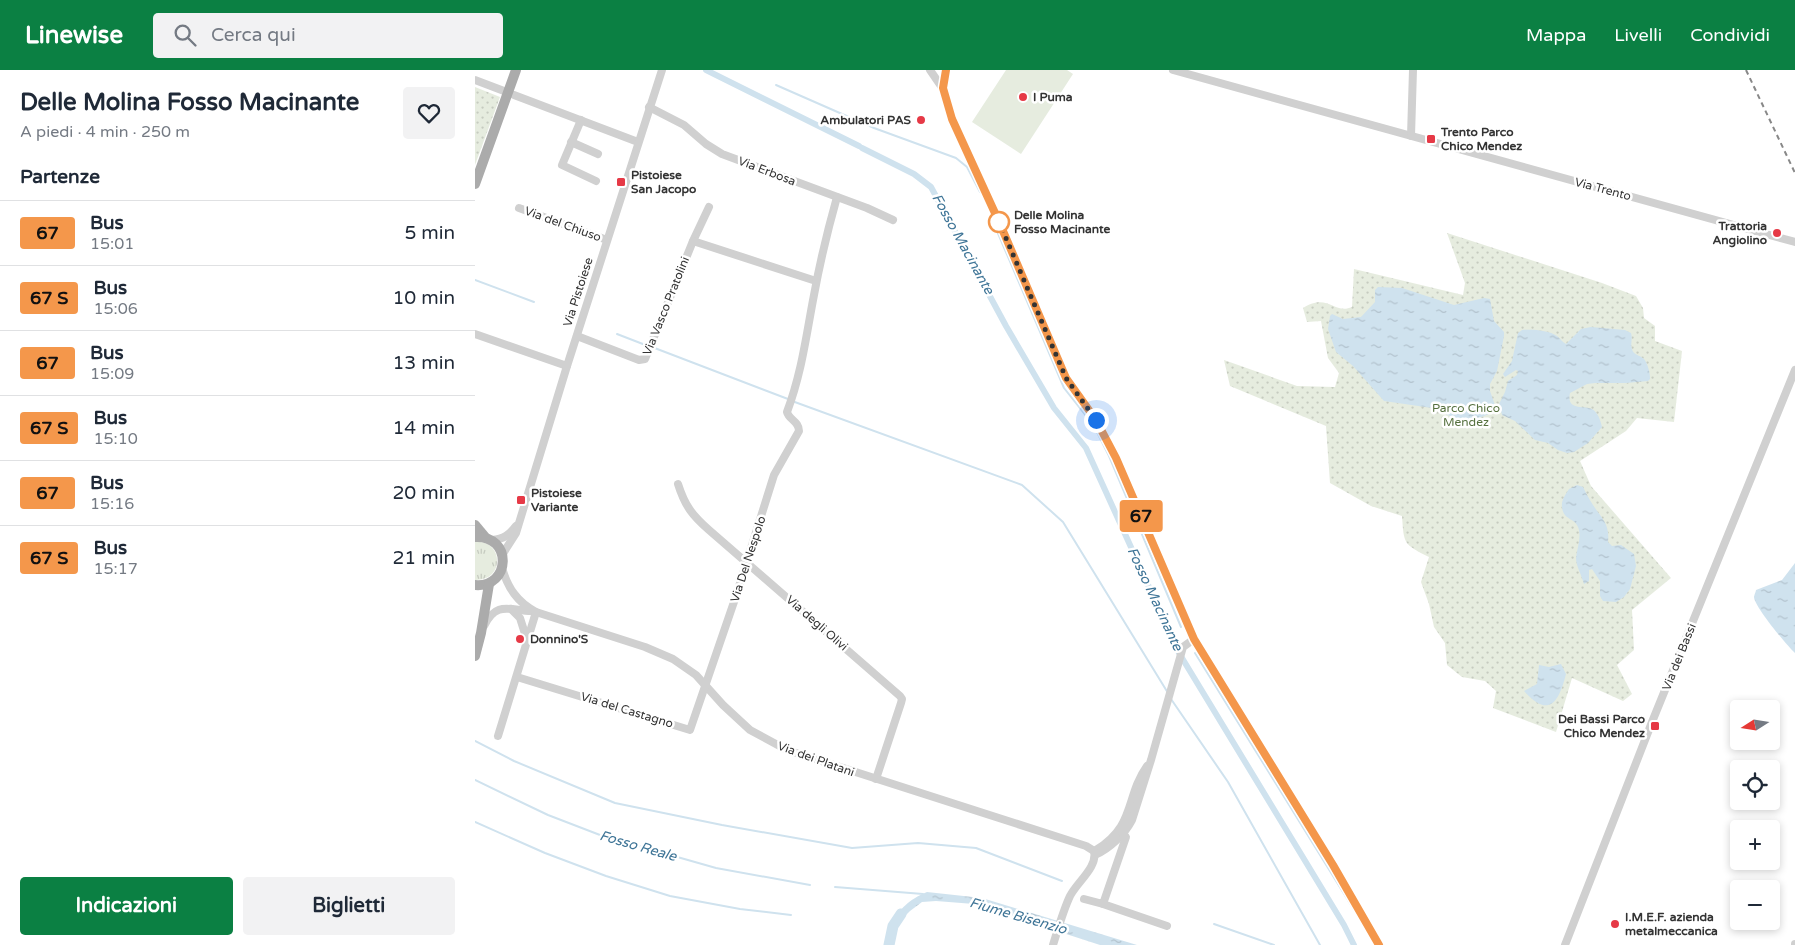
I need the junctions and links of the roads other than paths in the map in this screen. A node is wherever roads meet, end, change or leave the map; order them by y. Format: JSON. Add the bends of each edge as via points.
{"nodes":[{"id":1,"x":516,"y":70,"type":"edge"},
{"id":2,"x":662,"y":70,"type":"edge"},
{"id":3,"x":930,"y":70,"type":"edge"},
{"id":4,"x":947,"y":70,"type":"edge"},
{"id":5,"x":1173,"y":70,"type":"edge"},
{"id":6,"x":1413,"y":70,"type":"edge"},
{"id":7,"x":475,"y":80,"type":"edge"},
{"id":8,"x":943,"y":88,"type":"junction"},
{"id":9,"x":503,"y":91,"type":"dead end"},
{"id":10,"x":514,"y":95,"type":"dead end"},
{"id":11,"x":649,"y":106,"type":"junction"},
{"id":12,"x":581,"y":120,"type":"junction"},
{"id":13,"x":1411,"y":136,"type":"junction"},
{"id":14,"x":571,"y":142,"type":"junction"},
{"id":15,"x":638,"y":142,"type":"junction"},
{"id":16,"x":598,"y":154,"type":"dead end"},
{"id":17,"x":596,"y":181,"type":"dead end"},
{"id":18,"x":475,"y":184,"type":"edge"},
{"id":19,"x":837,"y":197,"type":"junction"},
{"id":20,"x":709,"y":207,"type":"dead end"},
{"id":21,"x":519,"y":208,"type":"dead end"},
{"id":22,"x":893,"y":220,"type":"dead end"},
{"id":23,"x":607,"y":240,"type":"junction"},
{"id":24,"x":693,"y":241,"type":"junction"},
{"id":25,"x":1795,"y":242,"type":"edge"},
{"id":26,"x":816,"y":281,"type":"junction"},
{"id":27,"x":475,"y":334,"type":"edge"},
{"id":28,"x":577,"y":336,"type":"junction"},
{"id":29,"x":567,"y":366,"type":"junction"},
{"id":30,"x":1795,"y":370,"type":"edge"},
{"id":31,"x":678,"y":484,"type":"dead end"},
{"id":32,"x":518,"y":522,"type":"junction"},
{"id":33,"x":475,"y":524,"type":"edge"},
{"id":34,"x":484,"y":538,"type":"edge"},
{"id":35,"x":502,"y":555,"type":"junction"},
{"id":36,"x":747,"y":562,"type":"junction"},
{"id":37,"x":502,"y":568,"type":"junction"},
{"id":38,"x":491,"y":583,"type":"junction"},
{"id":39,"x":475,"y":585,"type":"edge"},
{"id":40,"x":511,"y":588,"type":"junction"},
{"id":41,"x":475,"y":591,"type":"edge"},
{"id":42,"x":509,"y":608,"type":"junction"},
{"id":43,"x":536,"y":612,"type":"junction"},
{"id":44,"x":483,"y":617,"type":"junction"},
{"id":45,"x":481,"y":633,"type":"junction"},
{"id":46,"x":1194,"y":639,"type":"junction"},
{"id":47,"x":527,"y":641,"type":"junction"},
{"id":48,"x":475,"y":656,"type":"edge"},
{"id":49,"x":517,"y":677,"type":"junction"},
{"id":50,"x":706,"y":685,"type":"junction"},
{"id":51,"x":498,"y":736,"type":"dead end"},
{"id":52,"x":876,"y":780,"type":"junction"},
{"id":53,"x":1120,"y":832,"type":"junction"},
{"id":54,"x":1095,"y":853,"type":"junction"},
{"id":55,"x":1084,"y":899,"type":"dead end"},
{"id":56,"x":1103,"y":904,"type":"junction"},
{"id":57,"x":1167,"y":926,"type":"dead end"},
{"id":58,"x":1053,"y":945,"type":"edge"},
{"id":59,"x":1379,"y":945,"type":"edge"},
{"id":60,"x":1565,"y":945,"type":"edge"}],
"edges":[{"from":1,"to":18,"type":"main road"},
{"from":2,"to":11,"type":"street","name":"Via Pistoiese"},
{"from":3,"to":8,"type":"street"},
{"from":4,"to":8,"type":"street"},
{"from":5,"to":13,"type":"street","name":"Via Trento"},
{"from":6,"to":13,"type":"street"},
{"from":7,"to":9,"type":"street"},
{"from":8,"to":46,"type":"street","via":[[952,119],[1066,378],[1096,420],[1116,458]]},
{"from":10,"to":12,"type":"street"},
{"from":11,"to":15,"type":"street","name":"Via Pistoiese"},
{"from":11,"to":19,"type":"street","name":"Via Erbosa","via":[[684,125],[722,154]]},
{"from":12,"to":14,"type":"street"},
{"from":12,"to":15,"type":"street"},
{"from":13,"to":25,"type":"street","name":"Via Trento"},
{"from":14,"to":16,"type":"street"},
{"from":14,"to":17,"type":"street","via":[[561,165]]},
{"from":15,"to":23,"type":"street","name":"Via Pistoiese"},
{"from":19,"to":22,"type":"street","name":"Via Erbosa"},
{"from":19,"to":26,"type":"street"},
{"from":20,"to":24,"type":"street","name":"Via Vasco Pratolini"},
{"from":21,"to":23,"type":"street","name":"Via del Chiuso"},
{"from":23,"to":28,"type":"street","name":"Via Pistoiese"},
{"from":24,"to":26,"type":"street","name":"Via Vasco Pratolini"},
{"from":24,"to":28,"type":"street","name":"Via Vasco Pratolini","via":[[646,358],[639,360]]},
{"from":26,"to":36,"type":"street","name":"Via Del Nespolo","via":[[804,358],[788,410],[788,415],[799,426],[774,475]]},
{"from":27,"to":29,"type":"street"},
{"from":28,"to":29,"type":"street","name":"Via Pistoiese"},
{"from":29,"to":32,"type":"street","name":"Via Pistoiese"},
{"from":30,"to":60,"type":"street","name":"Via dei Bassi"},
{"from":31,"to":36,"type":"street","name":"Via degli Olivi","via":[[683,501],[692,514]]},
{"from":32,"to":34,"type":"street","name":"Via Pistoiese","via":[[501,539]]},
{"from":32,"to":35,"type":"street","name":"Via Pistoiese","via":[[514,538]]},
{"from":33,"to":34,"type":"main road"},
{"from":34,"to":35,"type":"main road","via":[[499,547]]},
{"from":35,"to":37,"type":"main road"},
{"from":36,"to":50,"type":"street","name":"Via Del Nespolo"},
{"from":36,"to":52,"type":"street","name":"Via degli Olivi","via":[[901,697]]},
{"from":37,"to":38,"type":"main road"},
{"from":37,"to":40,"type":"street","name":"Via dei Platani"},
{"from":38,"to":39,"type":"main road"},
{"from":38,"to":40,"type":"street","name":"Via dei Platani"},
{"from":38,"to":44,"type":"main road"},
{"from":40,"to":43,"type":"street","name":"Via dei Platani","via":[[522,604]]},
{"from":41,"to":44,"type":"main road"},
{"from":42,"to":43,"type":"street","name":"Via dei Platani"},
{"from":42,"to":45,"type":"street","via":[[492,613]]},
{"from":42,"to":47,"type":"street","via":[[518,616]]},
{"from":43,"to":47,"type":"street"},
{"from":43,"to":50,"type":"street","name":"Via dei Platani","via":[[663,654]]},
{"from":44,"to":45,"type":"main road"},
{"from":45,"to":48,"type":"main road"},
{"from":46,"to":53,"type":"street","via":[[1182,652],[1151,760],[1140,776]]},
{"from":46,"to":59,"type":"street"},
{"from":47,"to":49,"type":"street"},
{"from":49,"to":50,"type":"street","name":"Via del Castagno","via":[[691,730]]},
{"from":49,"to":51,"type":"street"},
{"from":50,"to":52,"type":"street","name":"Via dei Platani","via":[[743,724],[765,739],[791,752]]},
{"from":52,"to":54,"type":"street","name":"Via dei Platani","via":[[1086,846]]},
{"from":53,"to":54,"type":"street"},
{"from":53,"to":56,"type":"street","via":[[1126,837]]},
{"from":54,"to":58,"type":"street","via":[[1091,866],[1070,895]]},
{"from":55,"to":56,"type":"street"},
{"from":56,"to":57,"type":"street"}]}
